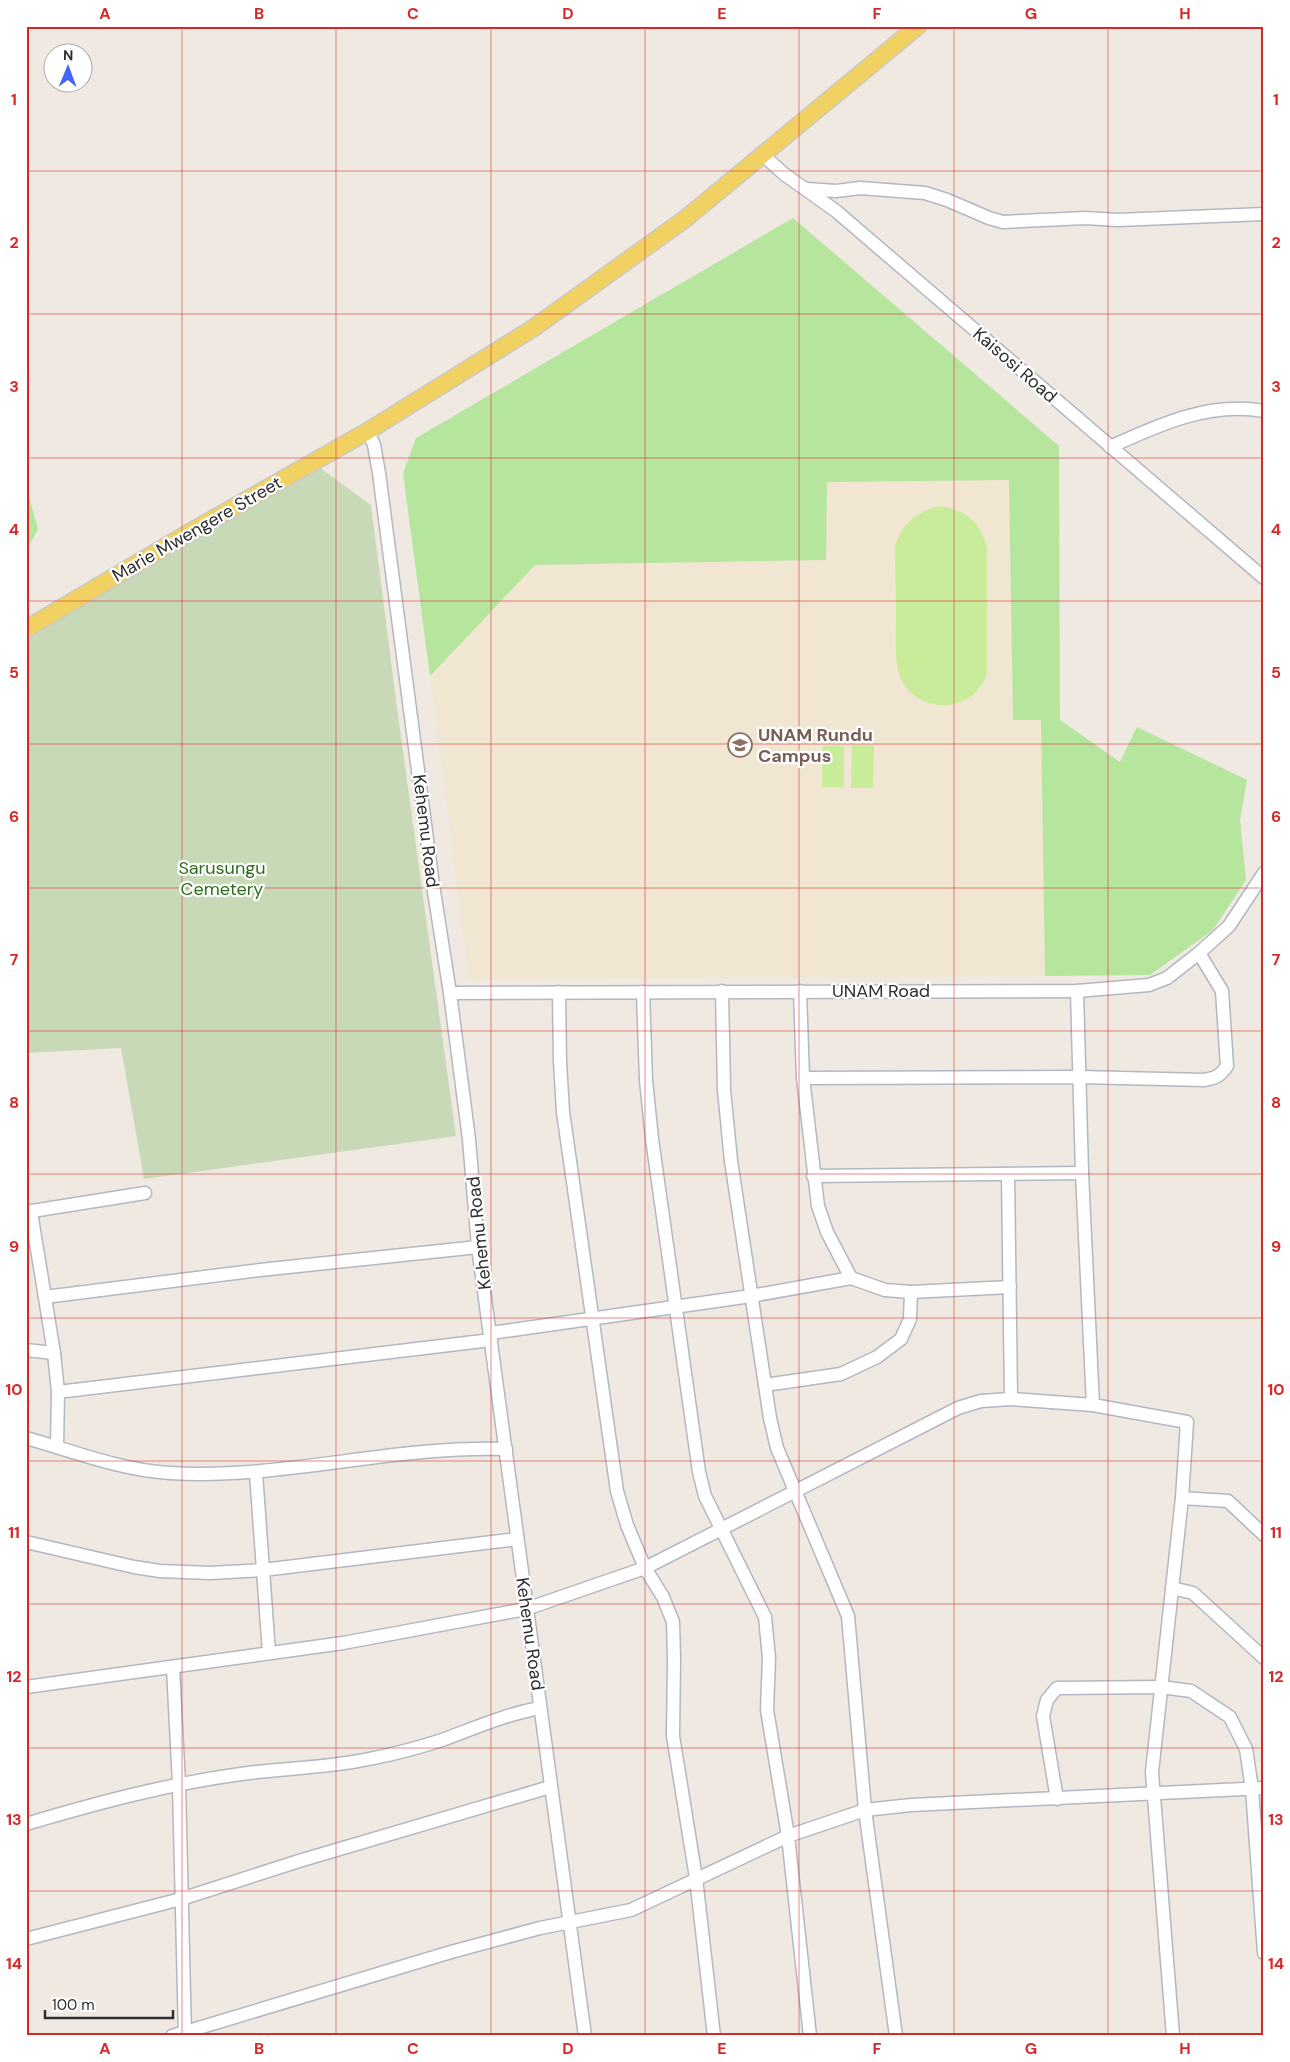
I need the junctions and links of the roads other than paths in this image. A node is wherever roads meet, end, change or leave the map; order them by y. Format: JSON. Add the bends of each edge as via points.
{"nodes":[{"id":1,"x":918,"y":26,"type":"edge"},
{"id":2,"x":763,"y":155,"type":"junction"},
{"id":3,"x":807,"y":189,"type":"junction"},
{"id":4,"x":1264,"y":214,"type":"edge"},
{"id":5,"x":1264,"y":411,"type":"edge"},
{"id":6,"x":368,"y":431,"type":"junction"},
{"id":7,"x":1110,"y":447,"type":"junction"},
{"id":8,"x":1264,"y":578,"type":"edge"},
{"id":9,"x":26,"y":628,"type":"edge"},
{"id":10,"x":1264,"y":874,"type":"edge"},
{"id":11,"x":1200,"y":953,"type":"junction"},
{"id":12,"x":722,"y":991,"type":"junction"},
{"id":13,"x":800,"y":991,"type":"junction"},
{"id":14,"x":1078,"y":991,"type":"junction"},
{"id":15,"x":559,"y":992,"type":"junction"},
{"id":16,"x":643,"y":992,"type":"junction"},
{"id":17,"x":450,"y":993,"type":"junction"},
{"id":18,"x":1079,"y":1077,"type":"junction"},
{"id":19,"x":803,"y":1078,"type":"junction"},
{"id":20,"x":1082,"y":1173,"type":"junction"},
{"id":21,"x":1008,"y":1174,"type":"junction"},
{"id":22,"x":813,"y":1176,"type":"junction"},
{"id":23,"x":145,"y":1193,"type":"dead end"},
{"id":24,"x":29,"y":1212,"type":"edge"},
{"id":25,"x":478,"y":1247,"type":"junction"},
{"id":26,"x":851,"y":1278,"type":"junction"},
{"id":27,"x":1010,"y":1287,"type":"junction"},
{"id":28,"x":911,"y":1292,"type":"junction"},
{"id":29,"x":751,"y":1296,"type":"junction"},
{"id":30,"x":45,"y":1298,"type":"junction"},
{"id":31,"x":675,"y":1306,"type":"junction"},
{"id":32,"x":593,"y":1318,"type":"junction"},
{"id":33,"x":491,"y":1337,"type":"junction"},
{"id":34,"x":26,"y":1350,"type":"edge"},
{"id":35,"x":54,"y":1354,"type":"junction"},
{"id":36,"x":765,"y":1385,"type":"junction"},
{"id":37,"x":58,"y":1392,"type":"junction"},
{"id":38,"x":1011,"y":1399,"type":"junction"},
{"id":39,"x":1093,"y":1406,"type":"junction"},
{"id":40,"x":26,"y":1438,"type":"edge"},
{"id":41,"x":57,"y":1447,"type":"junction"},
{"id":42,"x":506,"y":1450,"type":"junction"},
{"id":43,"x":256,"y":1473,"type":"junction"},
{"id":44,"x":794,"y":1490,"type":"junction"},
{"id":45,"x":1182,"y":1498,"type":"junction"},
{"id":46,"x":722,"y":1529,"type":"junction"},
{"id":47,"x":1264,"y":1535,"type":"edge"},
{"id":48,"x":517,"y":1539,"type":"junction"},
{"id":49,"x":26,"y":1542,"type":"edge"},
{"id":50,"x":645,"y":1568,"type":"junction"},
{"id":51,"x":263,"y":1570,"type":"junction"},
{"id":52,"x":1172,"y":1588,"type":"junction"},
{"id":53,"x":526,"y":1609,"type":"junction"},
{"id":54,"x":269,"y":1653,"type":"junction"},
{"id":55,"x":1264,"y":1658,"type":"edge"},
{"id":56,"x":172,"y":1668,"type":"junction"},
{"id":57,"x":26,"y":1686,"type":"edge"},
{"id":58,"x":1161,"y":1687,"type":"junction"},
{"id":59,"x":540,"y":1708,"type":"junction"},
{"id":60,"x":179,"y":1784,"type":"junction"},
{"id":61,"x":550,"y":1787,"type":"junction"},
{"id":62,"x":1258,"y":1789,"type":"edge"},
{"id":63,"x":1154,"y":1794,"type":"junction"},
{"id":64,"x":1057,"y":1798,"type":"junction"},
{"id":65,"x":865,"y":1810,"type":"junction"},
{"id":66,"x":26,"y":1824,"type":"edge"},
{"id":67,"x":788,"y":1836,"type":"junction"},
{"id":68,"x":696,"y":1878,"type":"junction"},
{"id":69,"x":181,"y":1899,"type":"junction"},
{"id":70,"x":569,"y":1922,"type":"junction"},
{"id":71,"x":26,"y":1939,"type":"edge"},
{"id":72,"x":1264,"y":1952,"type":"edge"},
{"id":73,"x":185,"y":2034,"type":"edge"},
{"id":74,"x":172,"y":2036,"type":"edge"},
{"id":75,"x":584,"y":2036,"type":"edge"},
{"id":76,"x":714,"y":2036,"type":"edge"},
{"id":77,"x":810,"y":2036,"type":"edge"},
{"id":78,"x":896,"y":2036,"type":"edge"},
{"id":79,"x":1173,"y":2036,"type":"edge"}],
"edges":[{"from":1,"to":2,"type":"main road","name":"Marie Mwengere Street"},
{"from":2,"to":3,"type":"street","name":"Kaisosi Road"},
{"from":2,"to":6,"type":"main road","name":"Marie Mwengere Street","via":[[685,219],[532,329]]},
{"from":3,"to":4,"type":"street","via":[[836,191],[860,188],[925,193],[1003,222]]},
{"from":3,"to":7,"type":"street","name":"Kaisosi Road"},
{"from":5,"to":7,"type":"street","via":[[1218,409],[1163,423]]},
{"from":6,"to":9,"type":"main road","name":"Marie Mwengere Street"},
{"from":6,"to":17,"type":"street","name":"Kehemu Road","via":[[379,473]]},
{"from":7,"to":8,"type":"street","name":"Kaisosi Road"},
{"from":10,"to":11,"type":"street","name":"UNAM Road","via":[[1229,926]]},
{"from":11,"to":14,"type":"street","name":"UNAM Road","via":[[1167,978],[1149,985]]},
{"from":11,"to":18,"type":"street","via":[[1222,991],[1227,1066],[1221,1076],[1204,1080]]},
{"from":12,"to":13,"type":"street","name":"UNAM Road"},
{"from":12,"to":16,"type":"street","name":"UNAM Road"},
{"from":12,"to":29,"type":"street","via":[[724,1090]]},
{"from":13,"to":14,"type":"street","name":"UNAM Road"},
{"from":13,"to":19,"type":"street"},
{"from":14,"to":18,"type":"street"},
{"from":15,"to":16,"type":"street","name":"UNAM Road"},
{"from":15,"to":17,"type":"street","name":"UNAM Road"},
{"from":15,"to":32,"type":"street","via":[[564,1112]]},
{"from":16,"to":31,"type":"street","via":[[652,1139]]},
{"from":17,"to":25,"type":"street","name":"Kehemu Road","via":[[469,1139]]},
{"from":18,"to":19,"type":"street"},
{"from":18,"to":20,"type":"street"},
{"from":19,"to":22,"type":"street"},
{"from":20,"to":21,"type":"street"},
{"from":20,"to":39,"type":"street"},
{"from":21,"to":22,"type":"street"},
{"from":21,"to":27,"type":"street"},
{"from":22,"to":26,"type":"street","via":[[827,1232]]},
{"from":23,"to":24,"type":"street"},
{"from":24,"to":30,"type":"street"},
{"from":25,"to":30,"type":"street","via":[[260,1270]]},
{"from":25,"to":33,"type":"street","name":"Kehemu Road"},
{"from":26,"to":28,"type":"street","via":[[885,1290]]},
{"from":26,"to":29,"type":"street"},
{"from":27,"to":28,"type":"street"},
{"from":27,"to":38,"type":"street"},
{"from":28,"to":36,"type":"street","via":[[910,1319],[901,1339],[877,1357],[841,1374]]},
{"from":29,"to":31,"type":"street"},
{"from":29,"to":36,"type":"street"},
{"from":30,"to":35,"type":"street"},
{"from":31,"to":32,"type":"street"},
{"from":31,"to":46,"type":"street","via":[[704,1496]]},
{"from":32,"to":33,"type":"street"},
{"from":32,"to":50,"type":"street","via":[[617,1491]]},
{"from":33,"to":37,"type":"street"},
{"from":33,"to":42,"type":"street","name":"Kehemu Road"},
{"from":34,"to":35,"type":"street"},
{"from":35,"to":37,"type":"street"},
{"from":36,"to":44,"type":"street","via":[[776,1448]]},
{"from":37,"to":41,"type":"street"},
{"from":38,"to":39,"type":"street"},
{"from":38,"to":44,"type":"street","via":[[981,1400],[958,1408]]},
{"from":39,"to":45,"type":"street","via":[[1187,1422]]},
{"from":40,"to":41,"type":"street"},
{"from":41,"to":43,"type":"street","via":[[119,1466],[152,1472]]},
{"from":42,"to":43,"type":"street","via":[[429,1451]]},
{"from":42,"to":48,"type":"street","name":"Kehemu Road"},
{"from":43,"to":51,"type":"street"},
{"from":44,"to":46,"type":"street"},
{"from":44,"to":65,"type":"street","via":[[848,1616]]},
{"from":45,"to":47,"type":"street","via":[[1228,1501]]},
{"from":45,"to":52,"type":"street"},
{"from":46,"to":50,"type":"street"},
{"from":46,"to":67,"type":"street","via":[[765,1617],[769,1658],[767,1710]]},
{"from":48,"to":51,"type":"street"},
{"from":48,"to":53,"type":"street","name":"Kehemu Road"},
{"from":49,"to":51,"type":"street","via":[[160,1571]]},
{"from":50,"to":53,"type":"street"},
{"from":50,"to":68,"type":"street","via":[[663,1597],[673,1622],[673,1736]]},
{"from":51,"to":54,"type":"street"},
{"from":52,"to":55,"type":"street","via":[[1193,1593]]},
{"from":52,"to":58,"type":"street"},
{"from":53,"to":54,"type":"street","via":[[344,1643]]},
{"from":53,"to":59,"type":"street","name":"Kehemu Road"},
{"from":54,"to":56,"type":"street"},
{"from":56,"to":57,"type":"street"},
{"from":56,"to":60,"type":"street"},
{"from":58,"to":62,"type":"street","via":[[1191,1691],[1230,1717],[1246,1749]]},
{"from":58,"to":63,"type":"street","via":[[1152,1772]]},
{"from":58,"to":64,"type":"street","via":[[1058,1688],[1047,1700],[1043,1716]]},
{"from":59,"to":60,"type":"street","via":[[366,1760]]},
{"from":59,"to":61,"type":"street","name":"Kehemu Road"},
{"from":60,"to":66,"type":"street","via":[[100,1802]]},
{"from":60,"to":69,"type":"street"},
{"from":61,"to":69,"type":"street"},
{"from":61,"to":70,"type":"street","name":"Kehemu Road"},
{"from":62,"to":63,"type":"street"},
{"from":62,"to":72,"type":"street"},
{"from":63,"to":64,"type":"street"},
{"from":63,"to":79,"type":"street"},
{"from":64,"to":65,"type":"street"},
{"from":65,"to":67,"type":"street"},
{"from":65,"to":78,"type":"street"},
{"from":67,"to":68,"type":"street"},
{"from":67,"to":77,"type":"street"},
{"from":68,"to":70,"type":"street","via":[[631,1910]]},
{"from":68,"to":76,"type":"street"},
{"from":69,"to":71,"type":"street"},
{"from":69,"to":73,"type":"street"},
{"from":70,"to":73,"type":"street","via":[[451,1952]]},
{"from":70,"to":75,"type":"street","name":"Kehemu Road"},
{"from":73,"to":74,"type":"street"}]}
